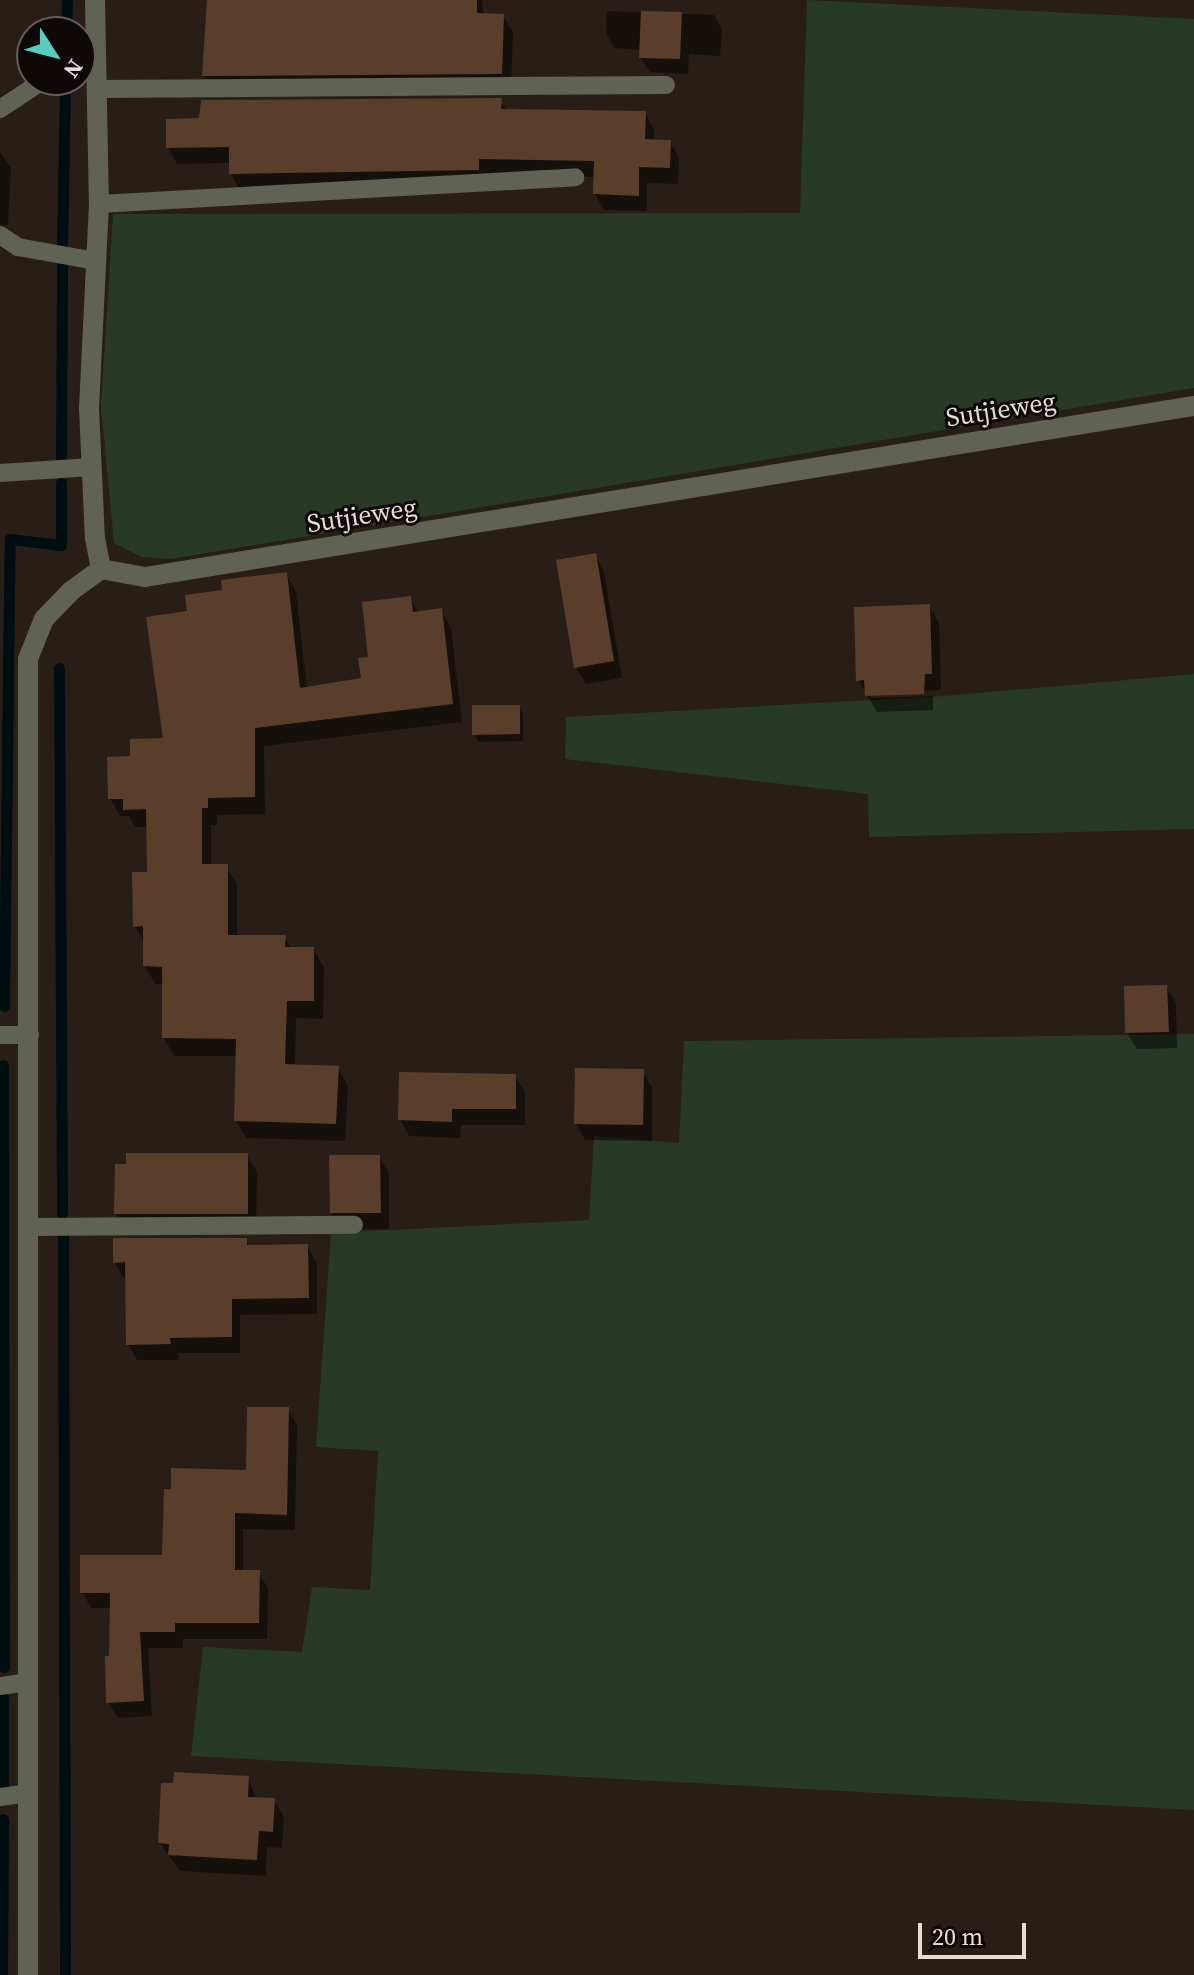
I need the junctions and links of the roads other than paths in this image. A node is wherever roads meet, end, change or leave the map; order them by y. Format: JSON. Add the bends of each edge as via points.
{"nodes":[{"id":1,"x":96,"y":78,"type":"edge"},
{"id":2,"x":666,"y":85,"type":"dead end"},
{"id":3,"x":20,"y":96,"type":"edge"},
{"id":4,"x":91,"y":96,"type":"edge"},
{"id":5,"x":0,"y":109,"type":"edge"},
{"id":6,"x":575,"y":177,"type":"dead end"},
{"id":7,"x":99,"y":204,"type":"junction"},
{"id":8,"x":0,"y":235,"type":"edge"},
{"id":9,"x":96,"y":261,"type":"junction"},
{"id":10,"x":1194,"y":406,"type":"edge"},
{"id":11,"x":92,"y":467,"type":"junction"},
{"id":12,"x":0,"y":473,"type":"edge"},
{"id":13,"x":101,"y":569,"type":"junction"},
{"id":14,"x":0,"y":1035,"type":"edge"},
{"id":15,"x":30,"y":1035,"type":"junction"},
{"id":16,"x":354,"y":1225,"type":"dead end"},
{"id":17,"x":29,"y":1227,"type":"junction"},
{"id":18,"x":28,"y":1682,"type":"junction"},
{"id":19,"x":0,"y":1686,"type":"edge"},
{"id":20,"x":27,"y":1793,"type":"junction"},
{"id":21,"x":0,"y":1797,"type":"edge"},
{"id":22,"x":28,"y":1975,"type":"edge"}],
"edges":[{"from":1,"to":2,"type":"lane"},
{"from":3,"to":5,"type":"lane"},
{"from":4,"to":7,"type":"street"},
{"from":6,"to":7,"type":"lane"},
{"from":7,"to":9,"type":"street"},
{"from":8,"to":9,"type":"lane","via":[[18,247]]},
{"from":9,"to":11,"type":"street","via":[[89,408]]},
{"from":10,"to":13,"type":"street","name":"Sutjieweg","via":[[145,577]]},
{"from":11,"to":12,"type":"lane"},
{"from":11,"to":13,"type":"street"},
{"from":13,"to":15,"type":"street","via":[[44,619],[28,659]]},
{"from":14,"to":15,"type":"lane"},
{"from":15,"to":17,"type":"street"},
{"from":16,"to":17,"type":"lane"},
{"from":17,"to":18,"type":"street"},
{"from":18,"to":19,"type":"lane"},
{"from":18,"to":20,"type":"street"},
{"from":20,"to":21,"type":"lane"},
{"from":20,"to":22,"type":"street"}]}
